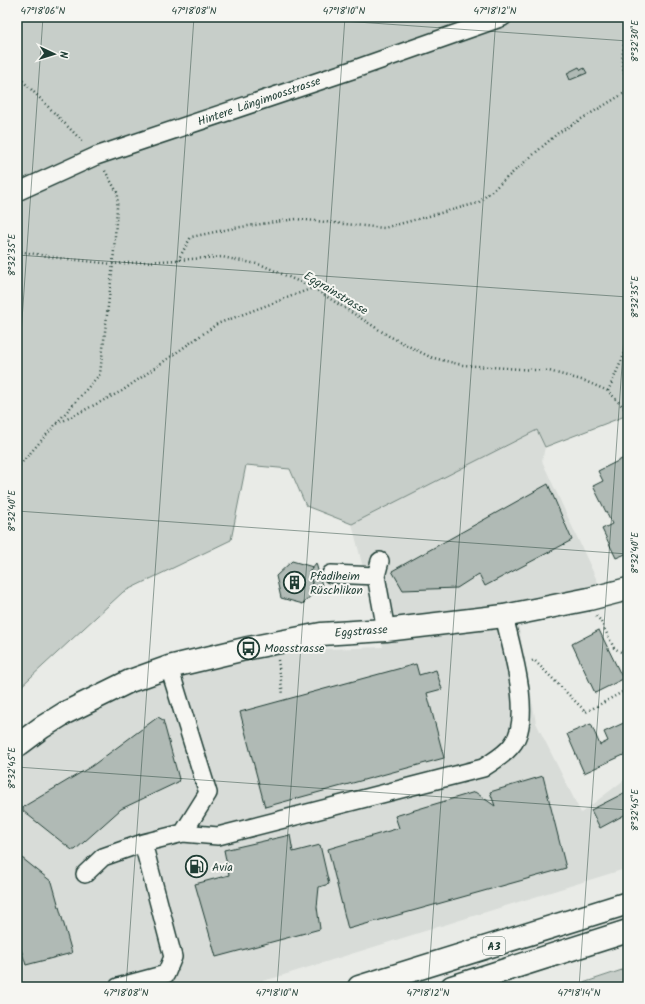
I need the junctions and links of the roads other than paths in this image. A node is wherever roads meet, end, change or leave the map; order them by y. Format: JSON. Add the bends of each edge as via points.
{"nodes":[{"id":1,"x":503,"y":17,"type":"edge"},
{"id":2,"x":17,"y":192,"type":"edge"},
{"id":3,"x":331,"y":574,"type":"dead end"},
{"id":4,"x":628,"y":589,"type":"edge"},
{"id":5,"x":504,"y":616,"type":"junction"},
{"id":6,"x":386,"y":630,"type":"junction"},
{"id":7,"x":168,"y":667,"type":"junction"},
{"id":8,"x":17,"y":746,"type":"edge"},
{"id":9,"x":183,"y":832,"type":"junction"},
{"id":10,"x":143,"y":843,"type":"junction"},
{"id":11,"x":85,"y":874,"type":"dead end"},
{"id":12,"x":628,"y":903,"type":"edge"},
{"id":13,"x":628,"y":931,"type":"edge"},
{"id":14,"x":118,"y":987,"type":"edge"},
{"id":15,"x":359,"y":987,"type":"edge"},
{"id":16,"x":452,"y":987,"type":"edge"}],
"edges":[{"from":1,"to":2,"type":"street","name":"Hintere Längimoosstrasse","via":[[96,156]]},
{"from":3,"to":6,"type":"street","via":[[378,568]]},
{"from":4,"to":5,"type":"main road","name":"Eggstrasse","via":[[589,600]]},
{"from":5,"to":6,"type":"main road","name":"Eggstrasse"},
{"from":5,"to":9,"type":"street","via":[[520,691],[522,716],[513,745],[483,768],[218,836]]},
{"from":6,"to":7,"type":"main road","name":"Eggstrasse","via":[[321,634]]},
{"from":7,"to":8,"type":"main road","name":"Eggstrasse","via":[[130,681],[65,713]]},
{"from":7,"to":9,"type":"street","via":[[208,793]]},
{"from":9,"to":10,"type":"street"},
{"from":10,"to":11,"type":"street","via":[[103,857]]},
{"from":10,"to":14,"type":"street","via":[[173,957],[166,974]]},
{"from":12,"to":15,"type":"main road","number":"A3"},
{"from":13,"to":16,"type":"main road","number":"A3"}]}
